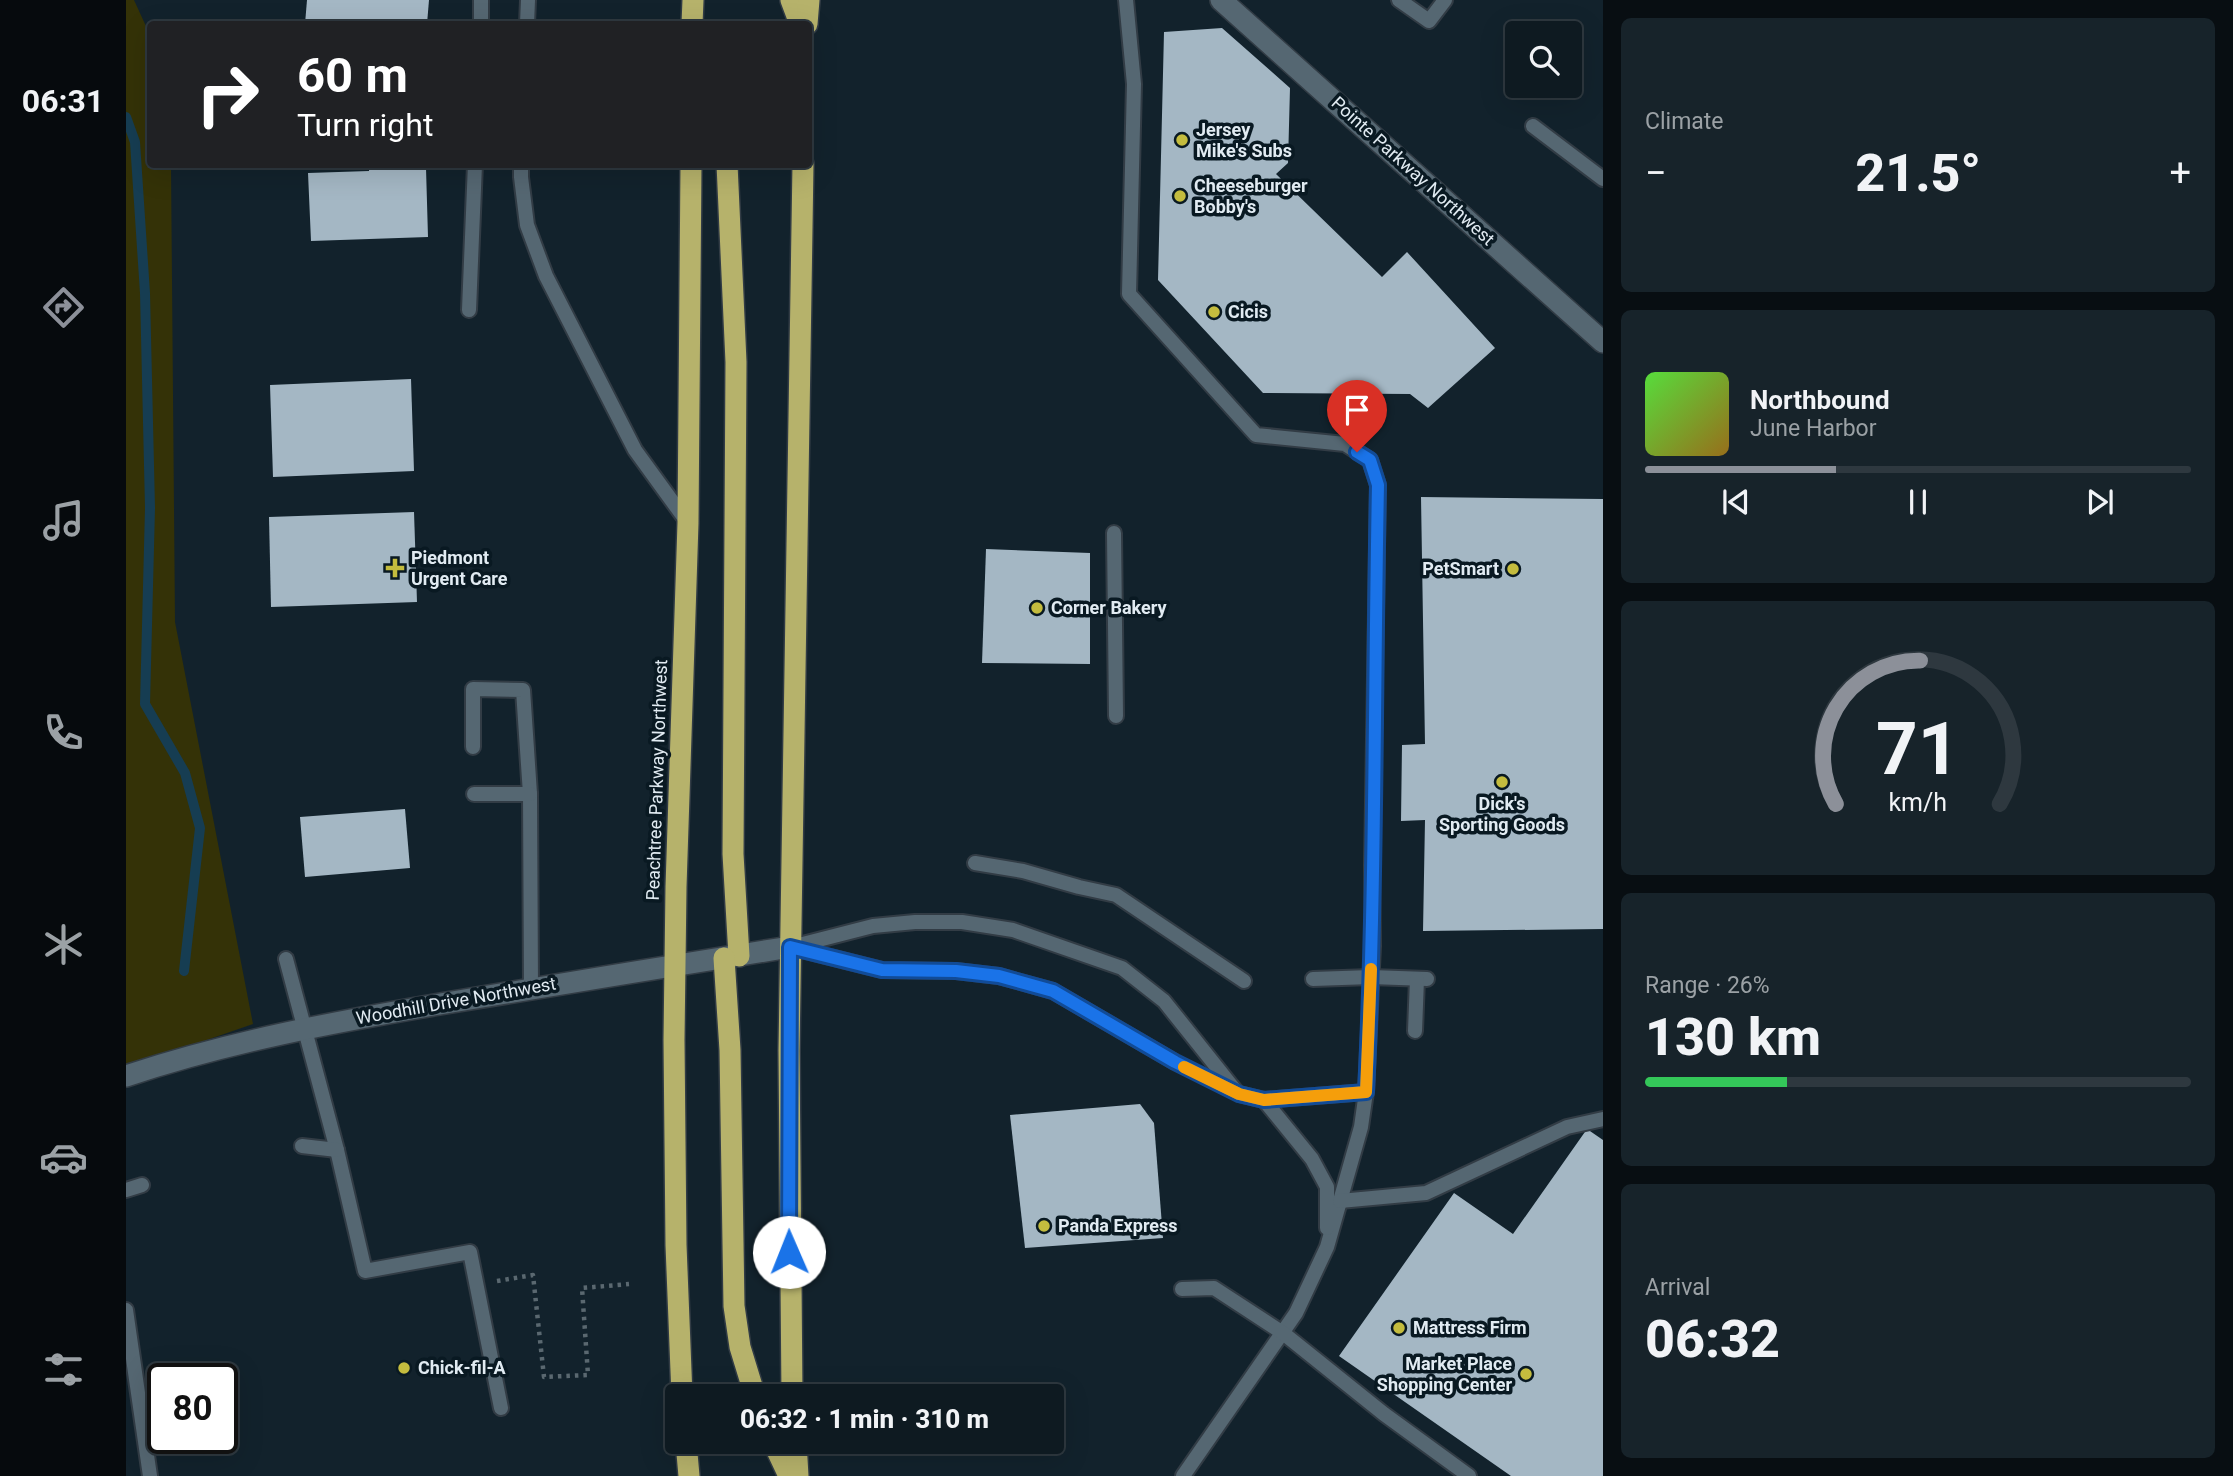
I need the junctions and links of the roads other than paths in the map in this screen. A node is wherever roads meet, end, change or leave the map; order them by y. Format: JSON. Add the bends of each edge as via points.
{"nodes":[{"id":1,"x":481,"y":0,"type":"edge"},
{"id":2,"x":528,"y":0,"type":"edge"},
{"id":3,"x":692,"y":0,"type":"edge"},
{"id":4,"x":792,"y":0,"type":"edge"},
{"id":5,"x":809,"y":0,"type":"edge"},
{"id":6,"x":1125,"y":0,"type":"edge"},
{"id":7,"x":1221,"y":0,"type":"edge"},
{"id":8,"x":1399,"y":0,"type":"edge"},
{"id":9,"x":1445,"y":0,"type":"edge"},
{"id":10,"x":481,"y":21,"type":"edge"},
{"id":11,"x":527,"y":21,"type":"edge"},
{"id":12,"x":692,"y":21,"type":"edge"},
{"id":13,"x":799,"y":21,"type":"edge"},
{"id":14,"x":807,"y":21,"type":"edge"},
{"id":15,"x":1533,"y":126,"type":"dead end"},
{"id":16,"x":475,"y":168,"type":"edge"},
{"id":17,"x":521,"y":168,"type":"edge"},
{"id":18,"x":691,"y":168,"type":"edge"},
{"id":19,"x":727,"y":168,"type":"edge"},
{"id":20,"x":803,"y":168,"type":"edge"},
{"id":21,"x":1603,"y":179,"type":"edge"},
{"id":22,"x":469,"y":310,"type":"dead end"},
{"id":23,"x":1603,"y":342,"type":"edge"},
{"id":24,"x":688,"y":523,"type":"junction"},
{"id":25,"x":1114,"y":533,"type":"dead end"},
{"id":26,"x":1116,"y":716,"type":"dead end"},
{"id":27,"x":473,"y":747,"type":"dead end"},
{"id":28,"x":474,"y":794,"type":"dead end"},
{"id":29,"x":530,"y":794,"type":"junction"},
{"id":30,"x":975,"y":863,"type":"dead end"},
{"id":31,"x":790,"y":947,"type":"junction"},
{"id":32,"x":731,"y":957,"type":"junction"},
{"id":33,"x":286,"y":959,"type":"dead end"},
{"id":34,"x":675,"y":966,"type":"junction"},
{"id":35,"x":1371,"y":977,"type":"junction"},
{"id":36,"x":1313,"y":979,"type":"dead end"},
{"id":37,"x":1244,"y":981,"type":"dead end"},
{"id":38,"x":531,"y":988,"type":"junction"},
{"id":39,"x":304,"y":1028,"type":"junction"},
{"id":40,"x":1415,"y":1031,"type":"dead end"},
{"id":41,"x":126,"y":1076,"type":"edge"},
{"id":42,"x":1366,"y":1092,"type":"junction"},
{"id":43,"x":1239,"y":1094,"type":"junction"},
{"id":44,"x":1264,"y":1100,"type":"junction"},
{"id":45,"x":1603,"y":1119,"type":"edge"},
{"id":46,"x":302,"y":1146,"type":"dead end"},
{"id":47,"x":337,"y":1150,"type":"junction"},
{"id":48,"x":142,"y":1185,"type":"dead end"},
{"id":49,"x":126,"y":1190,"type":"edge"},
{"id":50,"x":1340,"y":1200,"type":"junction"},
{"id":51,"x":1327,"y":1247,"type":"junction"},
{"id":52,"x":1182,"y":1289,"type":"dead end"},
{"id":53,"x":126,"y":1310,"type":"edge"},
{"id":54,"x":1283,"y":1332,"type":"junction"},
{"id":55,"x":682,"y":1384,"type":"edge"},
{"id":56,"x":751,"y":1384,"type":"edge"},
{"id":57,"x":792,"y":1384,"type":"edge"},
{"id":58,"x":501,"y":1408,"type":"dead end"},
{"id":59,"x":687,"y":1454,"type":"edge"},
{"id":60,"x":779,"y":1454,"type":"edge"},
{"id":61,"x":797,"y":1454,"type":"edge"},
{"id":62,"x":150,"y":1476,"type":"edge"},
{"id":63,"x":689,"y":1476,"type":"edge"},
{"id":64,"x":789,"y":1476,"type":"edge"},
{"id":65,"x":798,"y":1476,"type":"edge"},
{"id":66,"x":1183,"y":1476,"type":"edge"},
{"id":67,"x":1469,"y":1476,"type":"edge"}],
"edges":[{"from":1,"to":10,"type":"lane"},
{"from":2,"to":11,"type":"lane"},
{"from":3,"to":12,"type":"highway"},
{"from":4,"to":13,"type":"highway"},
{"from":5,"to":14,"type":"highway"},
{"from":6,"to":35,"type":"lane","via":[[1134,84],[1129,294],[1256,435],[1345,444],[1370,460],[1378,485]]},
{"from":7,"to":23,"type":"street","name":"Pointe Parkway Northwest"},
{"from":8,"to":9,"type":"lane","via":[[1429,21]]},
{"from":15,"to":21,"type":"lane"},
{"from":16,"to":22,"type":"lane"},
{"from":17,"to":24,"type":"lane","via":[[527,225],[546,276],[635,450]]},
{"from":18,"to":24,"type":"highway","name":"Peachtree Parkway Northwest"},
{"from":19,"to":32,"type":"highway","via":[[736,362],[737,545]]},
{"from":20,"to":31,"type":"highway"},
{"from":24,"to":34,"type":"highway","name":"Peachtree Parkway Northwest"},
{"from":25,"to":26,"type":"lane"},
{"from":27,"to":29,"type":"lane","via":[[473,689],[523,690]]},
{"from":28,"to":29,"type":"lane"},
{"from":29,"to":38,"type":"lane"},
{"from":30,"to":37,"type":"lane","via":[[1116,895]]},
{"from":31,"to":32,"type":"street","name":"Woodhill Drive Northwest"},
{"from":31,"to":43,"type":"lane","via":[[882,970],[999,976],[1053,991]]},
{"from":31,"to":43,"type":"lane","via":[[873,926],[915,922],[962,922],[1013,930],[1122,968],[1164,1001]]},
{"from":31,"to":57,"type":"highway"},
{"from":32,"to":34,"type":"street","name":"Woodhill Drive Northwest"},
{"from":32,"to":56,"type":"highway","via":[[734,1306]]},
{"from":33,"to":39,"type":"lane"},
{"from":34,"to":38,"type":"street","name":"Woodhill Drive Northwest"},
{"from":34,"to":55,"type":"highway","name":"Peachtree Parkway Northwest"},
{"from":35,"to":36,"type":"lane"},
{"from":35,"to":40,"type":"lane","via":[[1422,979]]},
{"from":35,"to":42,"type":"lane"},
{"from":38,"to":39,"type":"street","name":"Woodhill Drive Northwest"},
{"from":39,"to":41,"type":"street","name":"Woodhill Drive Northwest"},
{"from":39,"to":47,"type":"lane"},
{"from":42,"to":44,"type":"lane"},
{"from":42,"to":50,"type":"lane"},
{"from":43,"to":44,"type":"lane"},
{"from":44,"to":51,"type":"lane","via":[[1312,1159],[1327,1187]]},
{"from":45,"to":50,"type":"lane","via":[[1567,1127],[1426,1193]]},
{"from":46,"to":47,"type":"lane"},
{"from":47,"to":58,"type":"lane","via":[[365,1271],[470,1252]]},
{"from":48,"to":49,"type":"lane"},
{"from":50,"to":51,"type":"lane"},
{"from":51,"to":54,"type":"lane"},
{"from":52,"to":54,"type":"lane","via":[[1214,1288]]},
{"from":53,"to":62,"type":"lane"},
{"from":54,"to":66,"type":"lane"},
{"from":54,"to":67,"type":"lane"},
{"from":59,"to":63,"type":"highway"},
{"from":60,"to":64,"type":"highway"},
{"from":61,"to":65,"type":"highway"}]}
